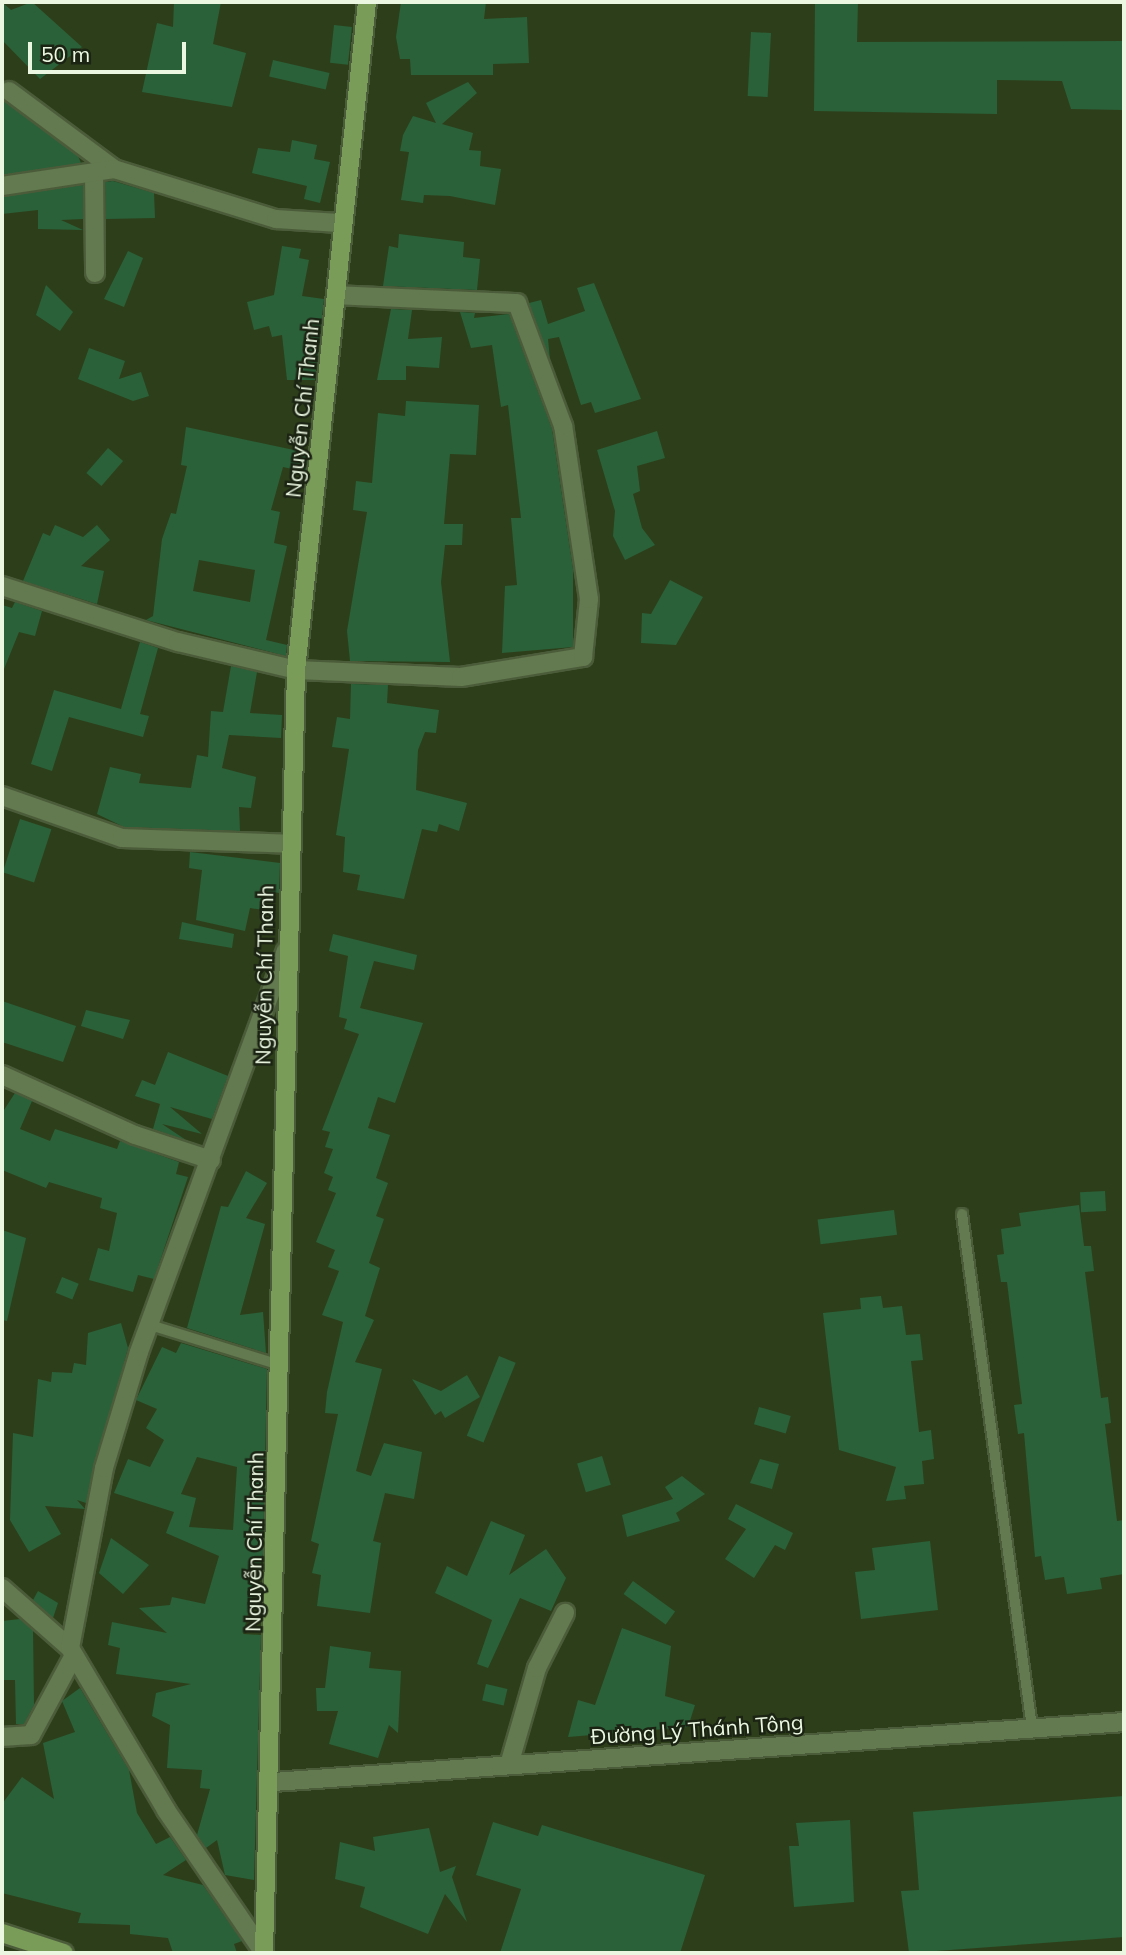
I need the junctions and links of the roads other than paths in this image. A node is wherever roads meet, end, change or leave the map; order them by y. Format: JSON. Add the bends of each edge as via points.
{"nodes":[{"id":1,"x":367,"y":2,"type":"edge"},
{"id":2,"x":9,"y":91,"type":"dead end"},
{"id":3,"x":114,"y":169,"type":"junction"},
{"id":4,"x":94,"y":172,"type":"junction"},
{"id":5,"x":2,"y":186,"type":"edge"},
{"id":6,"x":340,"y":223,"type":"junction"},
{"id":7,"x":95,"y":274,"type":"dead end"},
{"id":8,"x":336,"y":295,"type":"junction"},
{"id":9,"x":2,"y":586,"type":"edge"},
{"id":10,"x":296,"y":670,"type":"junction"},
{"id":11,"x":2,"y":796,"type":"edge"},
{"id":12,"x":290,"y":844,"type":"junction"},
{"id":13,"x":286,"y":951,"type":"junction"},
{"id":14,"x":2,"y":1075,"type":"edge"},
{"id":15,"x":211,"y":1160,"type":"junction"},
{"id":16,"x":962,"y":1214,"type":"dead end"},
{"id":17,"x":150,"y":1325,"type":"junction"},
{"id":18,"x":279,"y":1365,"type":"junction"},
{"id":19,"x":2,"y":1588,"type":"edge"},
{"id":20,"x":565,"y":1613,"type":"dead end"},
{"id":21,"x":72,"y":1652,"type":"junction"},
{"id":22,"x":1124,"y":1723,"type":"edge"},
{"id":23,"x":1032,"y":1728,"type":"junction"},
{"id":24,"x":2,"y":1737,"type":"edge"},
{"id":25,"x":509,"y":1765,"type":"junction"},
{"id":26,"x":274,"y":1782,"type":"junction"},
{"id":27,"x":2,"y":1933,"type":"edge"},
{"id":28,"x":64,"y":1953,"type":"edge"},
{"id":29,"x":264,"y":1953,"type":"edge"}],
"edges":[{"from":1,"to":6,"type":"main road","name":"Nguyễn Chí Thanh"},
{"from":2,"to":3,"type":"street"},
{"from":3,"to":4,"type":"street"},
{"from":3,"to":6,"type":"street","via":[[276,219]]},
{"from":4,"to":5,"type":"street"},
{"from":4,"to":7,"type":"street"},
{"from":6,"to":8,"type":"main road","name":"Nguyễn Chí Thanh"},
{"from":8,"to":10,"type":"main road","name":"Nguyễn Chí Thanh"},
{"from":8,"to":10,"type":"street","via":[[517,303],[563,426],[584,540],[588,611],[583,657],[461,677]]},
{"from":9,"to":10,"type":"street","via":[[178,642]]},
{"from":10,"to":12,"type":"main road","name":"Nguyễn Chí Thanh"},
{"from":11,"to":12,"type":"street","via":[[122,838]]},
{"from":12,"to":13,"type":"main road","name":"Nguyễn Chí Thanh"},
{"from":13,"to":15,"type":"street"},
{"from":13,"to":18,"type":"main road","name":"Nguyễn Chí Thanh"},
{"from":14,"to":15,"type":"street","via":[[145,1139]]},
{"from":15,"to":17,"type":"street"},
{"from":16,"to":23,"type":"lane"},
{"from":17,"to":18,"type":"lane"},
{"from":17,"to":21,"type":"street","via":[[104,1468]]},
{"from":18,"to":26,"type":"main road","name":"Nguyễn Chí Thanh"},
{"from":19,"to":21,"type":"street"},
{"from":20,"to":25,"type":"street","via":[[537,1668]]},
{"from":21,"to":24,"type":"street","via":[[31,1735]]},
{"from":21,"to":29,"type":"street","via":[[166,1810]]},
{"from":22,"to":23,"type":"street","name":"Đường Lý Thánh Tông"},
{"from":23,"to":25,"type":"street","name":"Đường Lý Thánh Tông"},
{"from":25,"to":26,"type":"street","name":"Đường Lý Thánh Tông"},
{"from":26,"to":29,"type":"main road","name":"Nguyễn Chí Thanh"},
{"from":27,"to":28,"type":"main road"}]}
